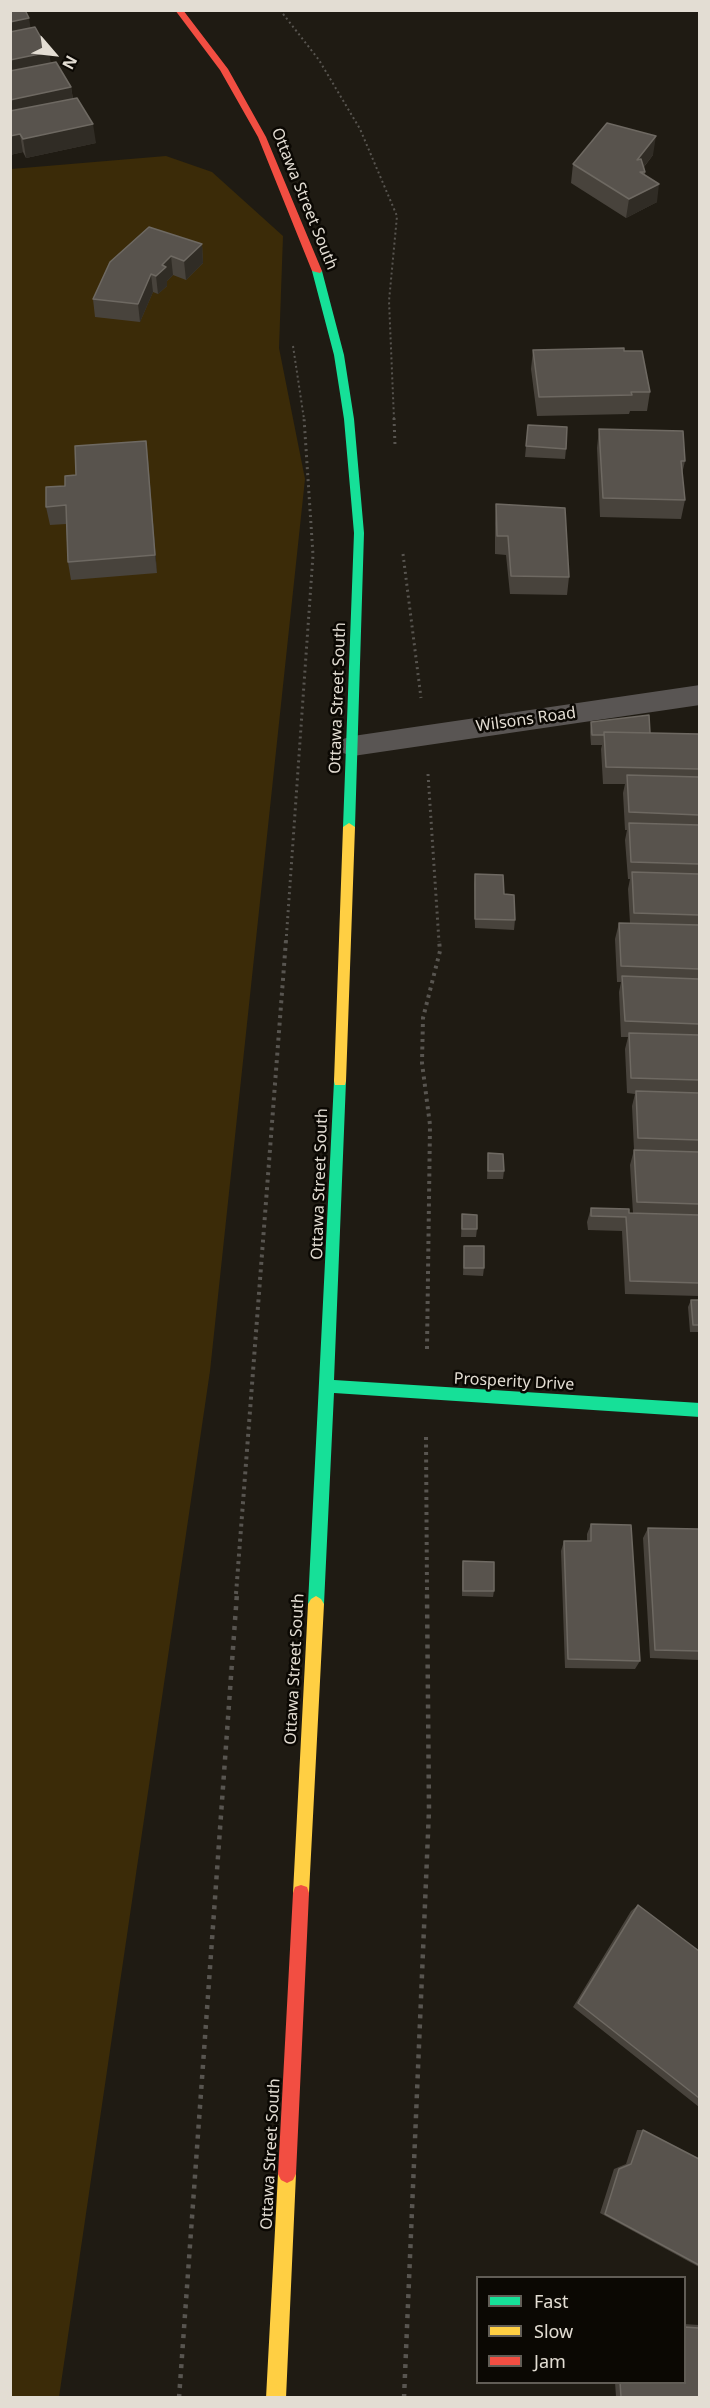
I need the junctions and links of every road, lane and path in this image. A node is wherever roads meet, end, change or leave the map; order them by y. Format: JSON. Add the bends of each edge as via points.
{"nodes":[{"id":1,"x":178,"y":10,"type":"edge"},
{"id":2,"x":280,"y":10,"type":"edge"},
{"id":3,"x":293,"y":343,"type":"dead end"},
{"id":4,"x":396,"y":454,"type":"dead end"},
{"id":5,"x":402,"y":548,"type":"dead end"},
{"id":6,"x":699,"y":695,"type":"edge"},
{"id":7,"x":426,"y":735,"type":"junction"},
{"id":8,"x":353,"y":746,"type":"junction"},
{"id":9,"x":427,"y":1352,"type":"dead end"},
{"id":10,"x":326,"y":1386,"type":"junction"},
{"id":11,"x":699,"y":1410,"type":"edge"},
{"id":12,"x":426,"y":1452,"type":"dead end"},
{"id":13,"x":179,"y":2397,"type":"edge"},
{"id":14,"x":276,"y":2397,"type":"edge"},
{"id":15,"x":405,"y":2397,"type":"edge"}],
"edges":[{"from":1,"to":8,"type":"main road","name":"Ottawa Street South","via":[[225,69],[262,137],[315,264],[339,355],[359,533]]},
{"from":2,"to":4,"type":"path","via":[[319,60],[360,129],[397,216],[388,301]]},
{"from":3,"to":13,"type":"path","via":[[305,424],[313,555]]},
{"from":5,"to":7,"type":"path"},
{"from":6,"to":7,"type":"street","name":"Wilsons Road"},
{"from":7,"to":8,"type":"street","name":"Wilsons Road"},
{"from":7,"to":9,"type":"path","via":[[440,951],[423,1018],[422,1064],[430,1125]]},
{"from":8,"to":10,"type":"main road","name":"Ottawa Street South"},
{"from":10,"to":11,"type":"main road","name":"Prosperity Drive"},
{"from":10,"to":14,"type":"main road","name":"Ottawa Street South"},
{"from":12,"to":15,"type":"path","via":[[429,1810]]}]}
